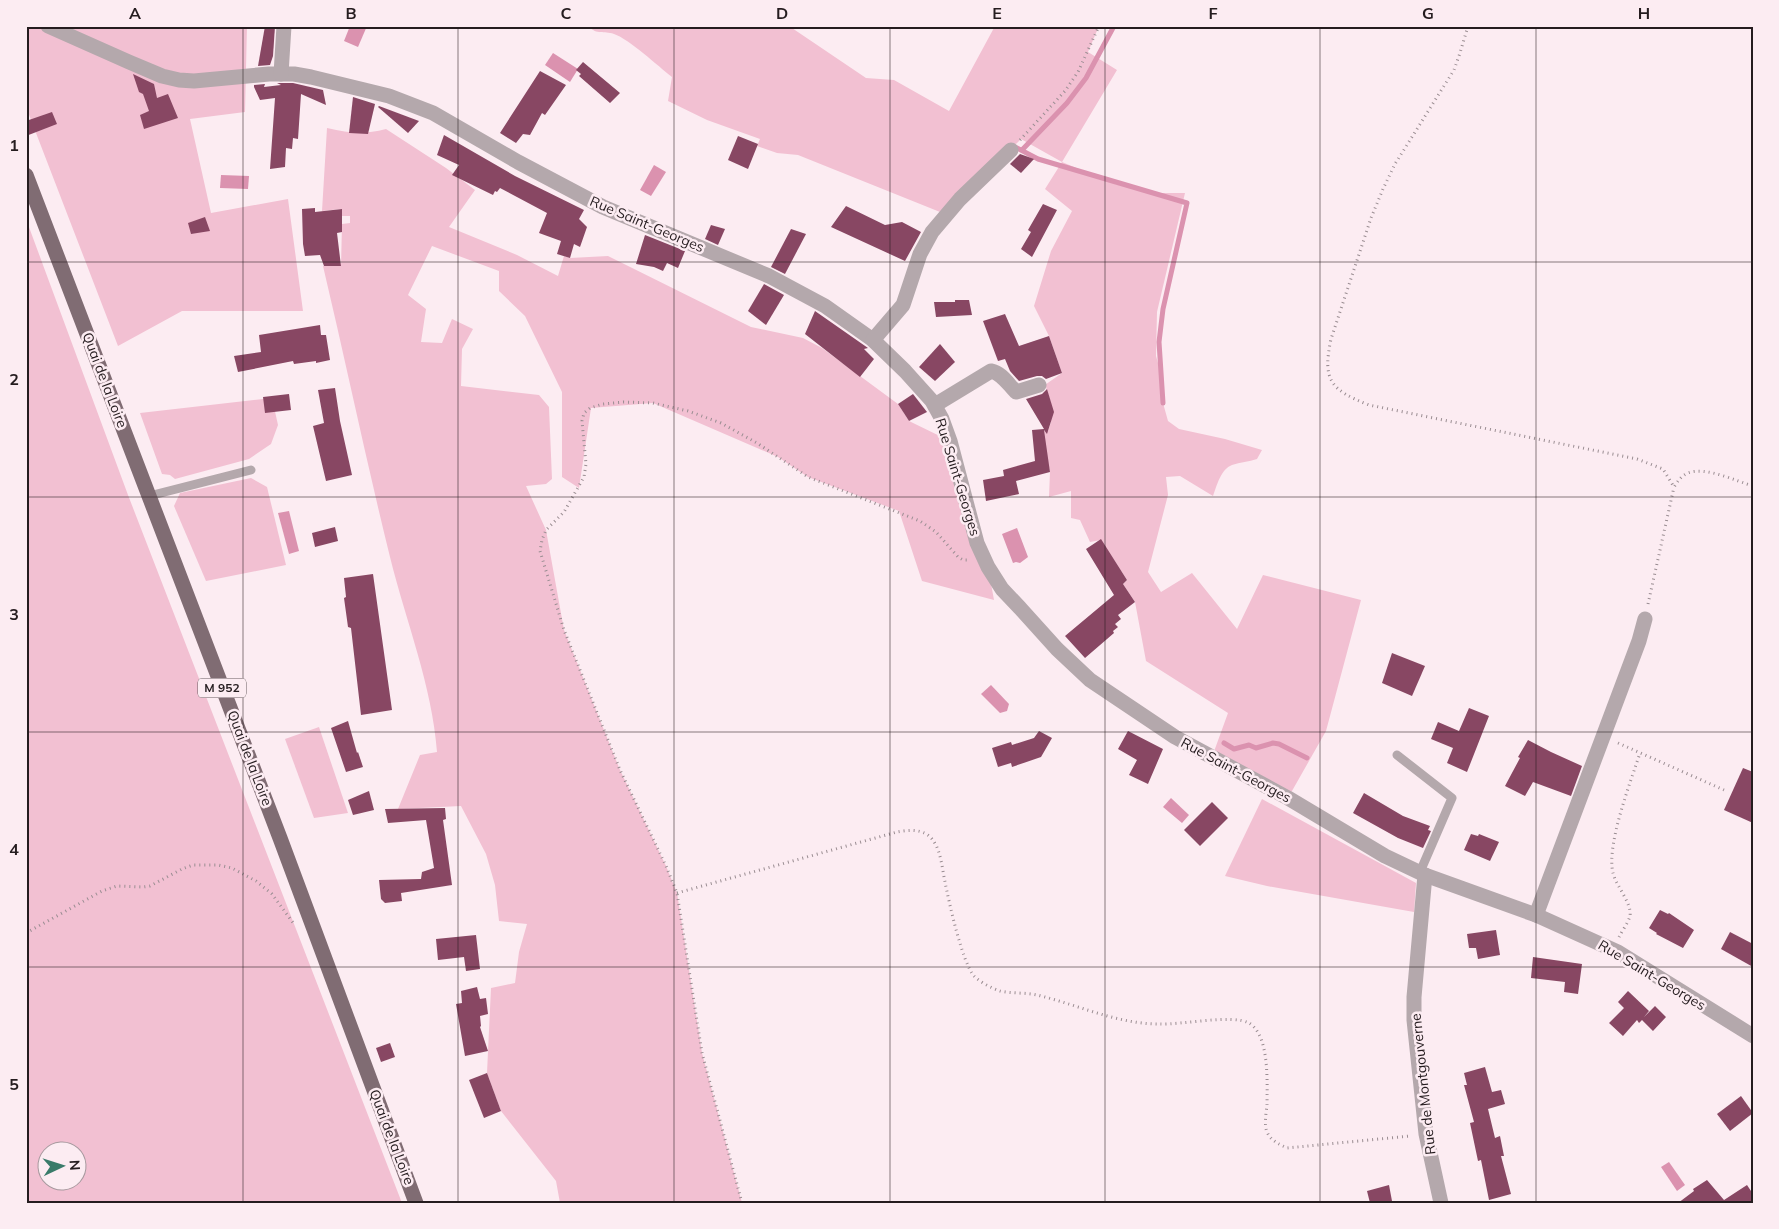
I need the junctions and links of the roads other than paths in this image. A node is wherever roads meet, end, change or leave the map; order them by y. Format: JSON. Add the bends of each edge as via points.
{"nodes":[{"id":1,"x":48,"y":26,"type":"edge"},
{"id":2,"x":284,"y":26,"type":"edge"},
{"id":3,"x":281,"y":74,"type":"junction"},
{"id":4,"x":1011,"y":150,"type":"road end"},
{"id":5,"x":26,"y":175,"type":"edge"},
{"id":6,"x":873,"y":340,"type":"junction"},
{"id":7,"x":1039,"y":385,"type":"dead end"},
{"id":8,"x":934,"y":405,"type":"junction"},
{"id":9,"x":251,"y":470,"type":"dead end"},
{"id":10,"x":149,"y":496,"type":"junction"},
{"id":11,"x":1645,"y":619,"type":"road end"},
{"id":12,"x":1397,"y":755,"type":"dead end"},
{"id":13,"x":1422,"y":873,"type":"junction"},
{"id":14,"x":1536,"y":916,"type":"junction"},
{"id":15,"x":1753,"y":1036,"type":"edge"},
{"id":16,"x":416,"y":1203,"type":"edge"},
{"id":17,"x":1440,"y":1203,"type":"edge"}],
"edges":[{"from":1,"to":3,"type":"street","name":"Rue Saint-Georges","via":[[162,76],[179,80]]},
{"from":2,"to":3,"type":"street"},
{"from":3,"to":6,"type":"street","name":"Rue Saint-Georges","via":[[311,77],[380,94],[433,113],[594,203],[769,276],[824,306]]},
{"from":4,"to":6,"type":"street","via":[[960,198],[932,232],[920,254],[903,305]]},
{"from":5,"to":10,"type":"main road","name":"Quai de la Loire","number":"M 952"},
{"from":6,"to":8,"type":"street","name":"Rue Saint-Georges"},
{"from":7,"to":8,"type":"street","via":[[1016,392],[1001,376],[991,371]]},
{"from":8,"to":13,"type":"street","name":"Rue Saint-Georges","via":[[950,441],[982,556],[988,567],[1002,588],[1080,672],[1175,737]]},
{"from":9,"to":10,"type":"lane"},
{"from":10,"to":16,"type":"main road","name":"Quai de la Loire","number":"M 952"},
{"from":11,"to":14,"type":"street"},
{"from":12,"to":13,"type":"lane","via":[[1452,798]]},
{"from":13,"to":14,"type":"street","name":"Rue Saint-Georges"},
{"from":13,"to":17,"type":"street","name":"Rue de Montgouverne","via":[[1414,1020],[1426,1134]]},
{"from":14,"to":15,"type":"street","name":"Rue Saint-Georges","via":[[1612,949]]}]}
